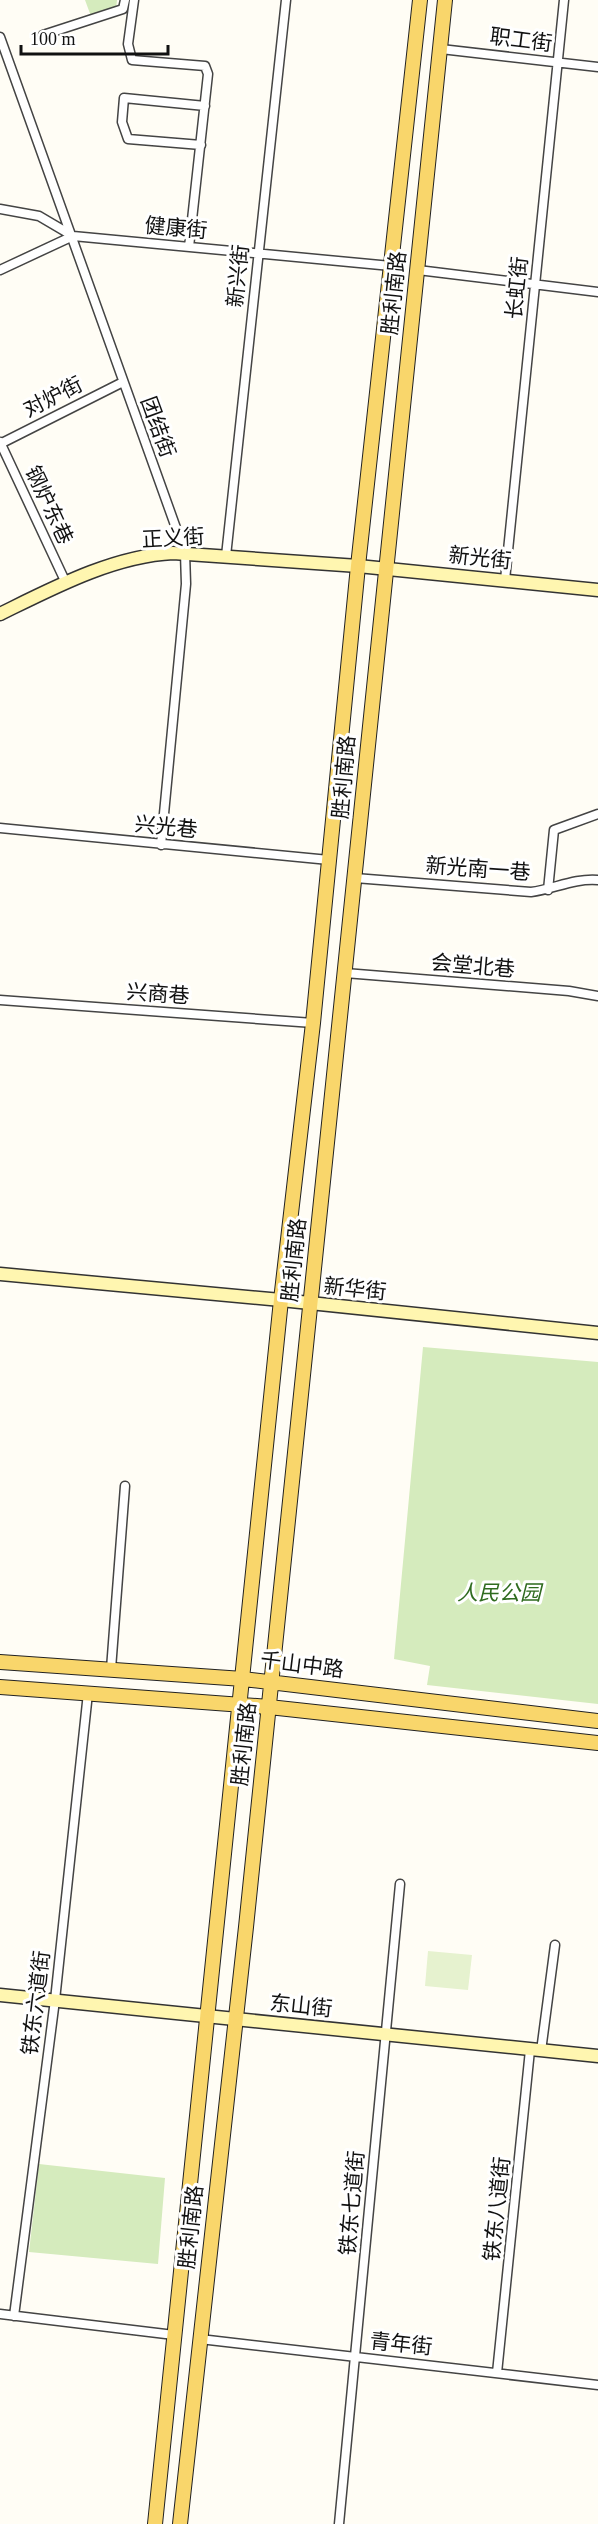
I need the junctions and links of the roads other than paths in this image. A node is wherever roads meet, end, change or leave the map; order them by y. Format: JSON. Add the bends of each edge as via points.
{"nodes":[{"id":1,"x":124,"y":0,"type":"edge"},
{"id":2,"x":134,"y":0,"type":"edge"},
{"id":3,"x":286,"y":0,"type":"edge"},
{"id":4,"x":420,"y":0,"type":"edge"},
{"id":5,"x":445,"y":0,"type":"edge"},
{"id":6,"x":564,"y":0,"type":"edge"},
{"id":7,"x":44,"y":35,"type":"dead end"},
{"id":8,"x":0,"y":37,"type":"edge"},
{"id":9,"x":441,"y":49,"type":"junction"},
{"id":10,"x":558,"y":63,"type":"junction"},
{"id":11,"x":598,"y":67,"type":"edge"},
{"id":12,"x":205,"y":106,"type":"junction"},
{"id":13,"x":201,"y":145,"type":"junction"},
{"id":14,"x":0,"y":209,"type":"edge"},
{"id":15,"x":73,"y":236,"type":"junction"},
{"id":16,"x":189,"y":247,"type":"junction"},
{"id":17,"x":259,"y":254,"type":"junction"},
{"id":18,"x":391,"y":266,"type":"junction"},
{"id":19,"x":0,"y":270,"type":"edge"},
{"id":20,"x":418,"y":270,"type":"junction"},
{"id":21,"x":535,"y":284,"type":"junction"},
{"id":22,"x":598,"y":292,"type":"edge"},
{"id":23,"x":123,"y":382,"type":"junction"},
{"id":24,"x":0,"y":443,"type":"edge"},
{"id":25,"x":185,"y":552,"type":"junction"},
{"id":26,"x":226,"y":556,"type":"junction"},
{"id":27,"x":358,"y":566,"type":"junction"},
{"id":28,"x":385,"y":569,"type":"junction"},
{"id":29,"x":505,"y":580,"type":"junction"},
{"id":30,"x":66,"y":583,"type":"junction"},
{"id":31,"x":598,"y":590,"type":"edge"},
{"id":32,"x":0,"y":614,"type":"edge"},
{"id":33,"x":598,"y":814,"type":"edge"},
{"id":34,"x":0,"y":828,"type":"edge"},
{"id":35,"x":161,"y":845,"type":"junction"},
{"id":36,"x":330,"y":860,"type":"junction"},
{"id":37,"x":355,"y":878,"type":"junction"},
{"id":38,"x":598,"y":880,"type":"edge"},
{"id":39,"x":548,"y":890,"type":"junction"},
{"id":40,"x":345,"y":973,"type":"junction"},
{"id":41,"x":596,"y":994,"type":"edge"},
{"id":42,"x":0,"y":1000,"type":"edge"},
{"id":43,"x":313,"y":1023,"type":"junction"},
{"id":44,"x":0,"y":1274,"type":"edge"},
{"id":45,"x":281,"y":1300,"type":"junction"},
{"id":46,"x":311,"y":1304,"type":"junction"},
{"id":47,"x":598,"y":1334,"type":"edge"},
{"id":48,"x":125,"y":1486,"type":"dead end"},
{"id":49,"x":0,"y":1662,"type":"edge"},
{"id":50,"x":111,"y":1669,"type":"junction"},
{"id":51,"x":243,"y":1679,"type":"junction"},
{"id":52,"x":272,"y":1682,"type":"junction"},
{"id":53,"x":0,"y":1687,"type":"edge"},
{"id":54,"x":88,"y":1693,"type":"junction"},
{"id":55,"x":241,"y":1705,"type":"junction"},
{"id":56,"x":269,"y":1707,"type":"junction"},
{"id":57,"x":598,"y":1722,"type":"edge"},
{"id":58,"x":598,"y":1743,"type":"edge"},
{"id":59,"x":400,"y":1884,"type":"dead end"},
{"id":60,"x":555,"y":1945,"type":"dead end"},
{"id":61,"x":0,"y":1995,"type":"edge"},
{"id":62,"x":55,"y":2000,"type":"junction"},
{"id":63,"x":208,"y":2016,"type":"junction"},
{"id":64,"x":236,"y":2019,"type":"junction"},
{"id":65,"x":386,"y":2034,"type":"junction"},
{"id":66,"x":536,"y":2050,"type":"junction"},
{"id":67,"x":598,"y":2056,"type":"edge"},
{"id":68,"x":0,"y":2314,"type":"edge"},
{"id":69,"x":14,"y":2316,"type":"junction"},
{"id":70,"x":174,"y":2335,"type":"junction"},
{"id":71,"x":200,"y":2338,"type":"junction"},
{"id":72,"x":356,"y":2357,"type":"junction"},
{"id":73,"x":497,"y":2373,"type":"junction"},
{"id":74,"x":598,"y":2385,"type":"edge"},
{"id":75,"x":156,"y":2524,"type":"edge"},
{"id":76,"x":180,"y":2524,"type":"edge"},
{"id":77,"x":339,"y":2524,"type":"edge"}],
"edges":[{"from":1,"to":7,"type":"street","via":[[123,9]]},
{"from":2,"to":12,"type":"street","via":[[128,44],[132,60],[205,66]]},
{"from":3,"to":17,"type":"street","name":"新兴街"},
{"from":4,"to":18,"type":"main road","name":"胜利南路"},
{"from":5,"to":9,"type":"main road","name":"胜利南路"},
{"from":6,"to":10,"type":"street","name":"长虹街"},
{"from":8,"to":15,"type":"street","name":"团结街"},
{"from":9,"to":10,"type":"street","name":"职工街"},
{"from":9,"to":20,"type":"main road","name":"胜利南路"},
{"from":10,"to":11,"type":"street","name":"职工街"},
{"from":10,"to":21,"type":"street","name":"长虹街"},
{"from":12,"to":13,"type":"street"},
{"from":12,"to":13,"type":"street","via":[[124,98],[122,122],[128,139]]},
{"from":13,"to":16,"type":"street"},
{"from":14,"to":15,"type":"street","via":[[39,216]]},
{"from":15,"to":16,"type":"street","name":"健康街"},
{"from":15,"to":19,"type":"street"},
{"from":15,"to":23,"type":"street","name":"团结街"},
{"from":16,"to":17,"type":"street","name":"健康街"},
{"from":17,"to":18,"type":"street","name":"健康街"},
{"from":17,"to":26,"type":"street","name":"新兴街"},
{"from":18,"to":27,"type":"main road","name":"胜利南路"},
{"from":20,"to":21,"type":"street"},
{"from":20,"to":28,"type":"main road","name":"胜利南路"},
{"from":21,"to":22,"type":"street"},
{"from":21,"to":29,"type":"street","name":"长虹街"},
{"from":23,"to":24,"type":"street","name":"对炉街"},
{"from":23,"to":25,"type":"street","name":"团结街"},
{"from":24,"to":30,"type":"street","name":"钢炉东巷"},
{"from":25,"to":26,"type":"street","name":"正义街"},
{"from":25,"to":30,"type":"street","name":"正义街","via":[[137,558]]},
{"from":25,"to":35,"type":"street","name":"团结街","via":[[186,584]]},
{"from":26,"to":27,"type":"street","name":"正义街"},
{"from":27,"to":28,"type":"street","name":"新光街"},
{"from":27,"to":36,"type":"main road","name":"胜利南路"},
{"from":28,"to":29,"type":"street","name":"新光街"},
{"from":28,"to":37,"type":"main road","name":"胜利南路"},
{"from":29,"to":31,"type":"street","name":"新光街"},
{"from":30,"to":32,"type":"street","name":"正义街"},
{"from":33,"to":39,"type":"street","via":[[554,830]]},
{"from":34,"to":35,"type":"street","name":"兴光巷"},
{"from":35,"to":36,"type":"street","name":"兴光巷"},
{"from":36,"to":43,"type":"main road","name":"胜利南路"},
{"from":37,"to":39,"type":"street","name":"新光南一巷","via":[[531,892]]},
{"from":37,"to":40,"type":"main road","name":"胜利南路"},
{"from":38,"to":39,"type":"street","name":"新光南一巷","via":[[574,881]]},
{"from":40,"to":41,"type":"street","name":"会堂北巷"},
{"from":40,"to":46,"type":"main road","name":"胜利南路"},
{"from":42,"to":43,"type":"street","name":"兴商巷"},
{"from":43,"to":45,"type":"main road","name":"胜利南路"},
{"from":44,"to":45,"type":"street","name":"新华街"},
{"from":45,"to":46,"type":"street","name":"新华街"},
{"from":45,"to":51,"type":"main road","name":"胜利南路"},
{"from":46,"to":47,"type":"street","name":"新华街"},
{"from":46,"to":52,"type":"main road","name":"胜利南路"},
{"from":48,"to":50,"type":"street"},
{"from":49,"to":50,"type":"main road","name":"千山中路"},
{"from":50,"to":51,"type":"main road","name":"千山中路"},
{"from":51,"to":52,"type":"main road","name":"千山中路"},
{"from":51,"to":55,"type":"main road","name":"胜利南路"},
{"from":52,"to":56,"type":"main road","name":"胜利南路"},
{"from":52,"to":57,"type":"main road","name":"千山中路"},
{"from":53,"to":54,"type":"main road"},
{"from":54,"to":55,"type":"main road"},
{"from":54,"to":62,"type":"street","name":"铁东六道街"},
{"from":55,"to":56,"type":"main road"},
{"from":55,"to":63,"type":"main road","name":"胜利南路"},
{"from":56,"to":58,"type":"main road"},
{"from":56,"to":64,"type":"main road","name":"胜利南路"},
{"from":59,"to":65,"type":"street","name":"铁东七道街"},
{"from":60,"to":66,"type":"street","name":"铁东八道街"},
{"from":61,"to":62,"type":"street","name":"东山街"},
{"from":62,"to":63,"type":"street","name":"东山街"},
{"from":62,"to":69,"type":"street","name":"铁东六道街"},
{"from":63,"to":64,"type":"street","name":"东山街"},
{"from":63,"to":70,"type":"main road","name":"胜利南路"},
{"from":64,"to":65,"type":"street","name":"东山街"},
{"from":64,"to":71,"type":"main road","name":"胜利南路"},
{"from":65,"to":66,"type":"street","name":"东山街"},
{"from":65,"to":72,"type":"street","name":"铁东七道街"},
{"from":66,"to":67,"type":"street","name":"东山街"},
{"from":66,"to":73,"type":"street","name":"铁东八道街"},
{"from":68,"to":69,"type":"street"},
{"from":69,"to":70,"type":"street"},
{"from":70,"to":75,"type":"main road","name":"胜利南路"},
{"from":71,"to":72,"type":"street","name":"青年街"},
{"from":71,"to":76,"type":"main road","name":"胜利南路"},
{"from":72,"to":73,"type":"street","name":"青年街"},
{"from":72,"to":77,"type":"street","name":"铁东七道街"},
{"from":73,"to":74,"type":"street","name":"青年街"}]}
